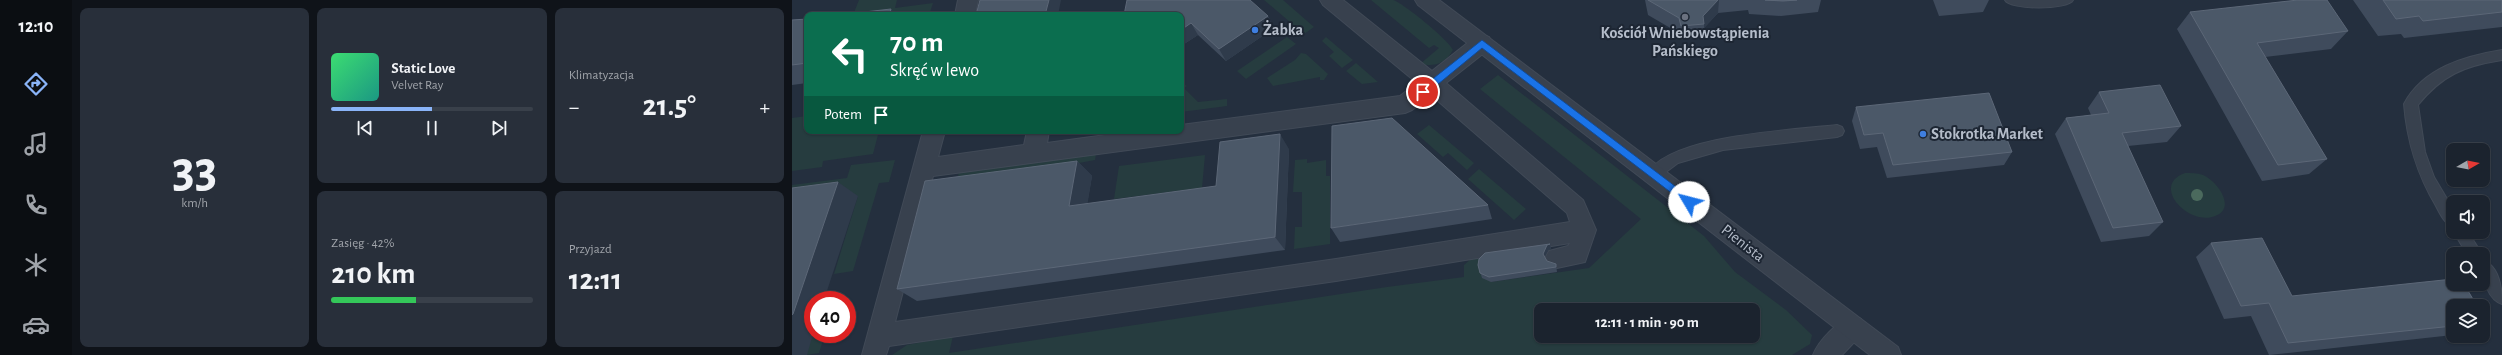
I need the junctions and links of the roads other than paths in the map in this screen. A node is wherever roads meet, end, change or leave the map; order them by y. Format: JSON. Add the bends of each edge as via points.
{"nodes":[{"id":1,"x":968,"y":0,"type":"edge"},
{"id":2,"x":1330,"y":0,"type":"edge"},
{"id":3,"x":1425,"y":0,"type":"edge"},
{"id":4,"x":2011,"y":0,"type":"edge"},
{"id":5,"x":2066,"y":0,"type":"edge"},
{"id":6,"x":965,"y":12,"type":"edge"},
{"id":7,"x":1482,"y":43,"type":"junction"},
{"id":8,"x":2502,"y":54,"type":"edge"},
{"id":9,"x":1432,"y":84,"type":"junction"},
{"id":10,"x":1837,"y":131,"type":"dead end"},
{"id":11,"x":1184,"y":133,"type":"edge"},
{"id":12,"x":933,"y":134,"type":"edge"},
{"id":13,"x":1037,"y":134,"type":"edge"},
{"id":14,"x":1176,"y":134,"type":"edge"},
{"id":15,"x":1034,"y":152,"type":"junction"},
{"id":16,"x":924,"y":168,"type":"junction"},
{"id":17,"x":1654,"y":175,"type":"junction"},
{"id":18,"x":2446,"y":209,"type":"edge"},
{"id":19,"x":1586,"y":230,"type":"junction"},
{"id":20,"x":1557,"y":258,"type":"dead end"},
{"id":21,"x":2490,"y":278,"type":"edge"},
{"id":22,"x":2502,"y":297,"type":"edge"},
{"id":23,"x":1852,"y":327,"type":"junction"},
{"id":24,"x":876,"y":346,"type":"edge"},
{"id":25,"x":1825,"y":355,"type":"edge"},
{"id":26,"x":1889,"y":355,"type":"edge"}],
"edges":[{"from":1,"to":6,"type":"street"},
{"from":2,"to":9,"type":"street"},
{"from":3,"to":7,"type":"street","name":"Pienista"},
{"from":4,"to":5,"type":"lane","via":[[2034,3]]},
{"from":7,"to":9,"type":"street"},
{"from":7,"to":17,"type":"street","name":"Pienista"},
{"from":8,"to":18,"type":"lane","via":[[2481,57],[2429,82],[2411,104],[2412,134],[2425,174]]},
{"from":9,"to":11,"type":"street","via":[[1413,100],[1396,106]]},
{"from":9,"to":19,"type":"street","via":[[1575,207]]},
{"from":10,"to":17,"type":"lane","via":[[1723,144],[1674,158]]},
{"from":12,"to":16,"type":"street"},
{"from":13,"to":15,"type":"street"},
{"from":14,"to":15,"type":"street"},
{"from":15,"to":16,"type":"street"},
{"from":16,"to":24,"type":"street"},
{"from":17,"to":23,"type":"street","name":"Pienista"},
{"from":19,"to":20,"type":"street","via":[[1577,255]]},
{"from":19,"to":24,"type":"street"},
{"from":21,"to":22,"type":"lane"},
{"from":23,"to":25,"type":"street"},
{"from":23,"to":26,"type":"street","name":"Pienista"}]}
